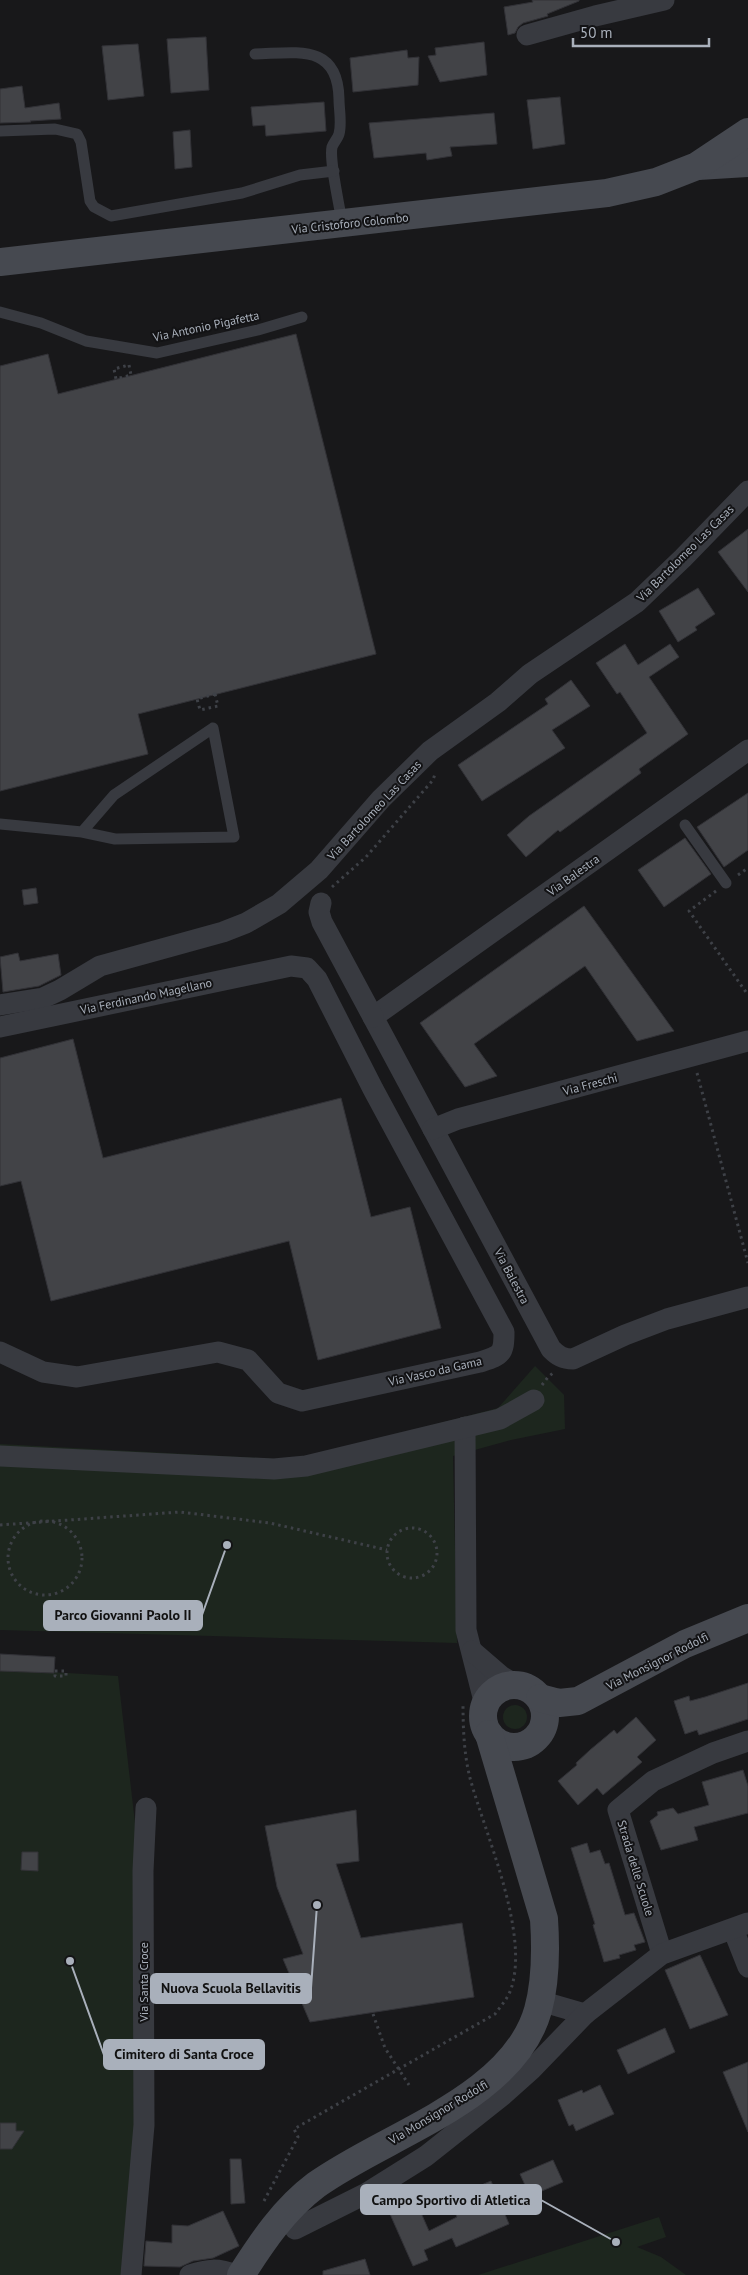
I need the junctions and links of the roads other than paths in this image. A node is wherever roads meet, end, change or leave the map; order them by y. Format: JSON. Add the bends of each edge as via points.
{"nodes":[{"id":1,"x":664,"y":0,"type":"edge"},
{"id":2,"x":527,"y":35,"type":"dead end"},
{"id":3,"x":255,"y":54,"type":"dead end"},
{"id":4,"x":0,"y":131,"type":"edge"},
{"id":5,"x":748,"y":132,"type":"edge"},
{"id":6,"x":748,"y":163,"type":"edge"},
{"id":7,"x":697,"y":166,"type":"junction"},
{"id":8,"x":334,"y":171,"type":"junction"},
{"id":9,"x":342,"y":224,"type":"junction"},
{"id":10,"x":0,"y":262,"type":"edge"},
{"id":11,"x":0,"y":312,"type":"edge"},
{"id":12,"x":302,"y":317,"type":"dead end"},
{"id":13,"x":748,"y":491,"type":"edge"},
{"id":14,"x":748,"y":750,"type":"edge"},
{"id":15,"x":0,"y":824,"type":"edge"},
{"id":16,"x":685,"y":825,"type":"dead end"},
{"id":17,"x":82,"y":832,"type":"junction"},
{"id":18,"x":726,"y":884,"type":"road end"},
{"id":19,"x":325,"y":898,"type":"road end"},
{"id":20,"x":291,"y":966,"type":"joint"},
{"id":21,"x":0,"y":1005,"type":"edge"},
{"id":22,"x":373,"y":1017,"type":"junction"},
{"id":23,"x":0,"y":1027,"type":"edge"},
{"id":24,"x":748,"y":1041,"type":"edge"},
{"id":25,"x":433,"y":1129,"type":"junction"},
{"id":26,"x":748,"y":1297,"type":"edge"},
{"id":27,"x":0,"y":1352,"type":"edge"},
{"id":28,"x":534,"y":1400,"type":"road end"},
{"id":29,"x":465,"y":1427,"type":"junction"},
{"id":30,"x":0,"y":1456,"type":"edge"},
{"id":31,"x":748,"y":1618,"type":"edge"},
{"id":32,"x":472,"y":1651,"type":"junction"},
{"id":33,"x":516,"y":1685,"type":"junction"},
{"id":34,"x":595,"y":1694,"type":"junction"},
{"id":35,"x":540,"y":1698,"type":"junction"},
{"id":36,"x":475,"y":1701,"type":"junction"},
{"id":37,"x":489,"y":1734,"type":"junction"},
{"id":38,"x":536,"y":1735,"type":"junction"},
{"id":39,"x":748,"y":1741,"type":"edge"},
{"id":40,"x":505,"y":1784,"type":"junction"},
{"id":41,"x":146,"y":1808,"type":"dead end"},
{"id":42,"x":741,"y":1926,"type":"edge"},
{"id":43,"x":662,"y":1954,"type":"junction"},
{"id":44,"x":748,"y":1966,"type":"edge"},
{"id":45,"x":540,"y":2001,"type":"junction"},
{"id":46,"x":585,"y":2014,"type":"junction"},
{"id":47,"x":409,"y":2131,"type":"junction"},
{"id":48,"x":434,"y":2149,"type":"junction"},
{"id":49,"x":296,"y":2229,"type":"dead end"},
{"id":50,"x":131,"y":2275,"type":"edge"},
{"id":51,"x":190,"y":2275,"type":"edge"},
{"id":52,"x":236,"y":2275,"type":"edge"},
{"id":53,"x":241,"y":2275,"type":"edge"}],
"edges":[{"from":1,"to":2,"type":"street"},
{"from":3,"to":8,"type":"lane","via":[[308,53],[330,65],[339,94],[339,134],[332,148]]},
{"from":4,"to":8,"type":"lane","via":[[55,129],[77,134],[90,201],[94,207],[111,216],[242,193],[300,175]]},
{"from":5,"to":7,"type":"street","name":"Via Cristoforo Colombo"},
{"from":6,"to":7,"type":"street","name":"Via Cristoforo Colombo"},
{"from":7,"to":9,"type":"street","name":"Via Cristoforo Colombo","via":[[656,182],[607,193]]},
{"from":8,"to":9,"type":"lane"},
{"from":9,"to":10,"type":"street","name":"Via Cristoforo Colombo"},
{"from":11,"to":12,"type":"lane","name":"Via Antonio Pigafetta","via":[[41,323],[86,341],[157,354]]},
{"from":13,"to":21,"type":"street","name":"Via Bartolomeo Las Casas","via":[[636,602],[530,674],[498,702],[430,750],[381,799],[319,870],[279,904],[223,932],[100,966],[43,998]]},
{"from":14,"to":22,"type":"street","name":"Via Balestra"},
{"from":15,"to":17,"type":"lane"},
{"from":16,"to":18,"type":"lane"},
{"from":17,"to":17,"type":"lane","via":[[114,839],[234,838],[213,728],[114,795]]},
{"from":19,"to":22,"type":"street","name":"Via Balestra","via":[[320,912],[322,922]]},
{"from":20,"to":23,"type":"street","name":"Via Ferdinando Magellano"},
{"from":20,"to":27,"type":"street","name":"Via Vasco da Gama","via":[[307,968],[317,979],[504,1332],[504,1349],[498,1356],[480,1362],[302,1400],[278,1393],[248,1360],[218,1352],[77,1376],[43,1372]]},
{"from":22,"to":25,"type":"street","name":"Via Balestra"},
{"from":24,"to":25,"type":"street","name":"Via Freschi"},
{"from":25,"to":26,"type":"street","name":"Via Balestra","via":[[551,1348],[565,1359],[573,1359],[625,1334]]},
{"from":28,"to":29,"type":"street","via":[[500,1419]]},
{"from":29,"to":30,"type":"street","via":[[306,1466],[282,1468]]},
{"from":29,"to":32,"type":"street","via":[[466,1630]]},
{"from":31,"to":34,"type":"street","name":"Via Monsignor Rodolfi","via":[[685,1644]]},
{"from":32,"to":33,"type":"street"},
{"from":32,"to":36,"type":"street"},
{"from":33,"to":35,"type":"street","name":"Via Monsignor Rodolfi"},
{"from":33,"to":36,"type":"street"},
{"from":34,"to":35,"type":"street","name":"Via Monsignor Rodolfi","via":[[578,1701],[559,1703]]},
{"from":34,"to":38,"type":"street","name":"Via Monsignor Rodolfi"},
{"from":35,"to":38,"type":"street","via":[[544,1707]]},
{"from":36,"to":37,"type":"street","name":"Via Monsignor Rodolfi"},
{"from":37,"to":38,"type":"street","name":"Via Monsignor Rodolfi","via":[[500,1744],[522,1747]]},
{"from":37,"to":40,"type":"street","name":"Via Monsignor Rodolfi"},
{"from":38,"to":40,"type":"street","name":"Via Monsignor Rodolfi","via":[[517,1756]]},
{"from":39,"to":43,"type":"street","name":"Strada delle Scuole","via":[[653,1780],[618,1810]]},
{"from":40,"to":45,"type":"street","name":"Via Monsignor Rodolfi","via":[[544,1919],[545,1955]]},
{"from":41,"to":50,"type":"street","name":"Via Santa Croce","via":[[143,1871],[144,2125]]},
{"from":42,"to":43,"type":"street"},
{"from":42,"to":44,"type":"street"},
{"from":43,"to":46,"type":"street"},
{"from":45,"to":46,"type":"street"},
{"from":45,"to":47,"type":"street","name":"Via Monsignor Rodolfi","via":[[526,2036],[504,2068],[476,2092]]},
{"from":46,"to":48,"type":"street","via":[[531,2070]]},
{"from":47,"to":48,"type":"street","via":[[421,2144]]},
{"from":47,"to":53,"type":"street","name":"Via Monsignor Rodolfi","via":[[337,2172],[296,2202],[271,2231]]},
{"from":48,"to":49,"type":"street","via":[[368,2193]]},
{"from":51,"to":52,"type":"street","via":[[211,2269]]}]}
